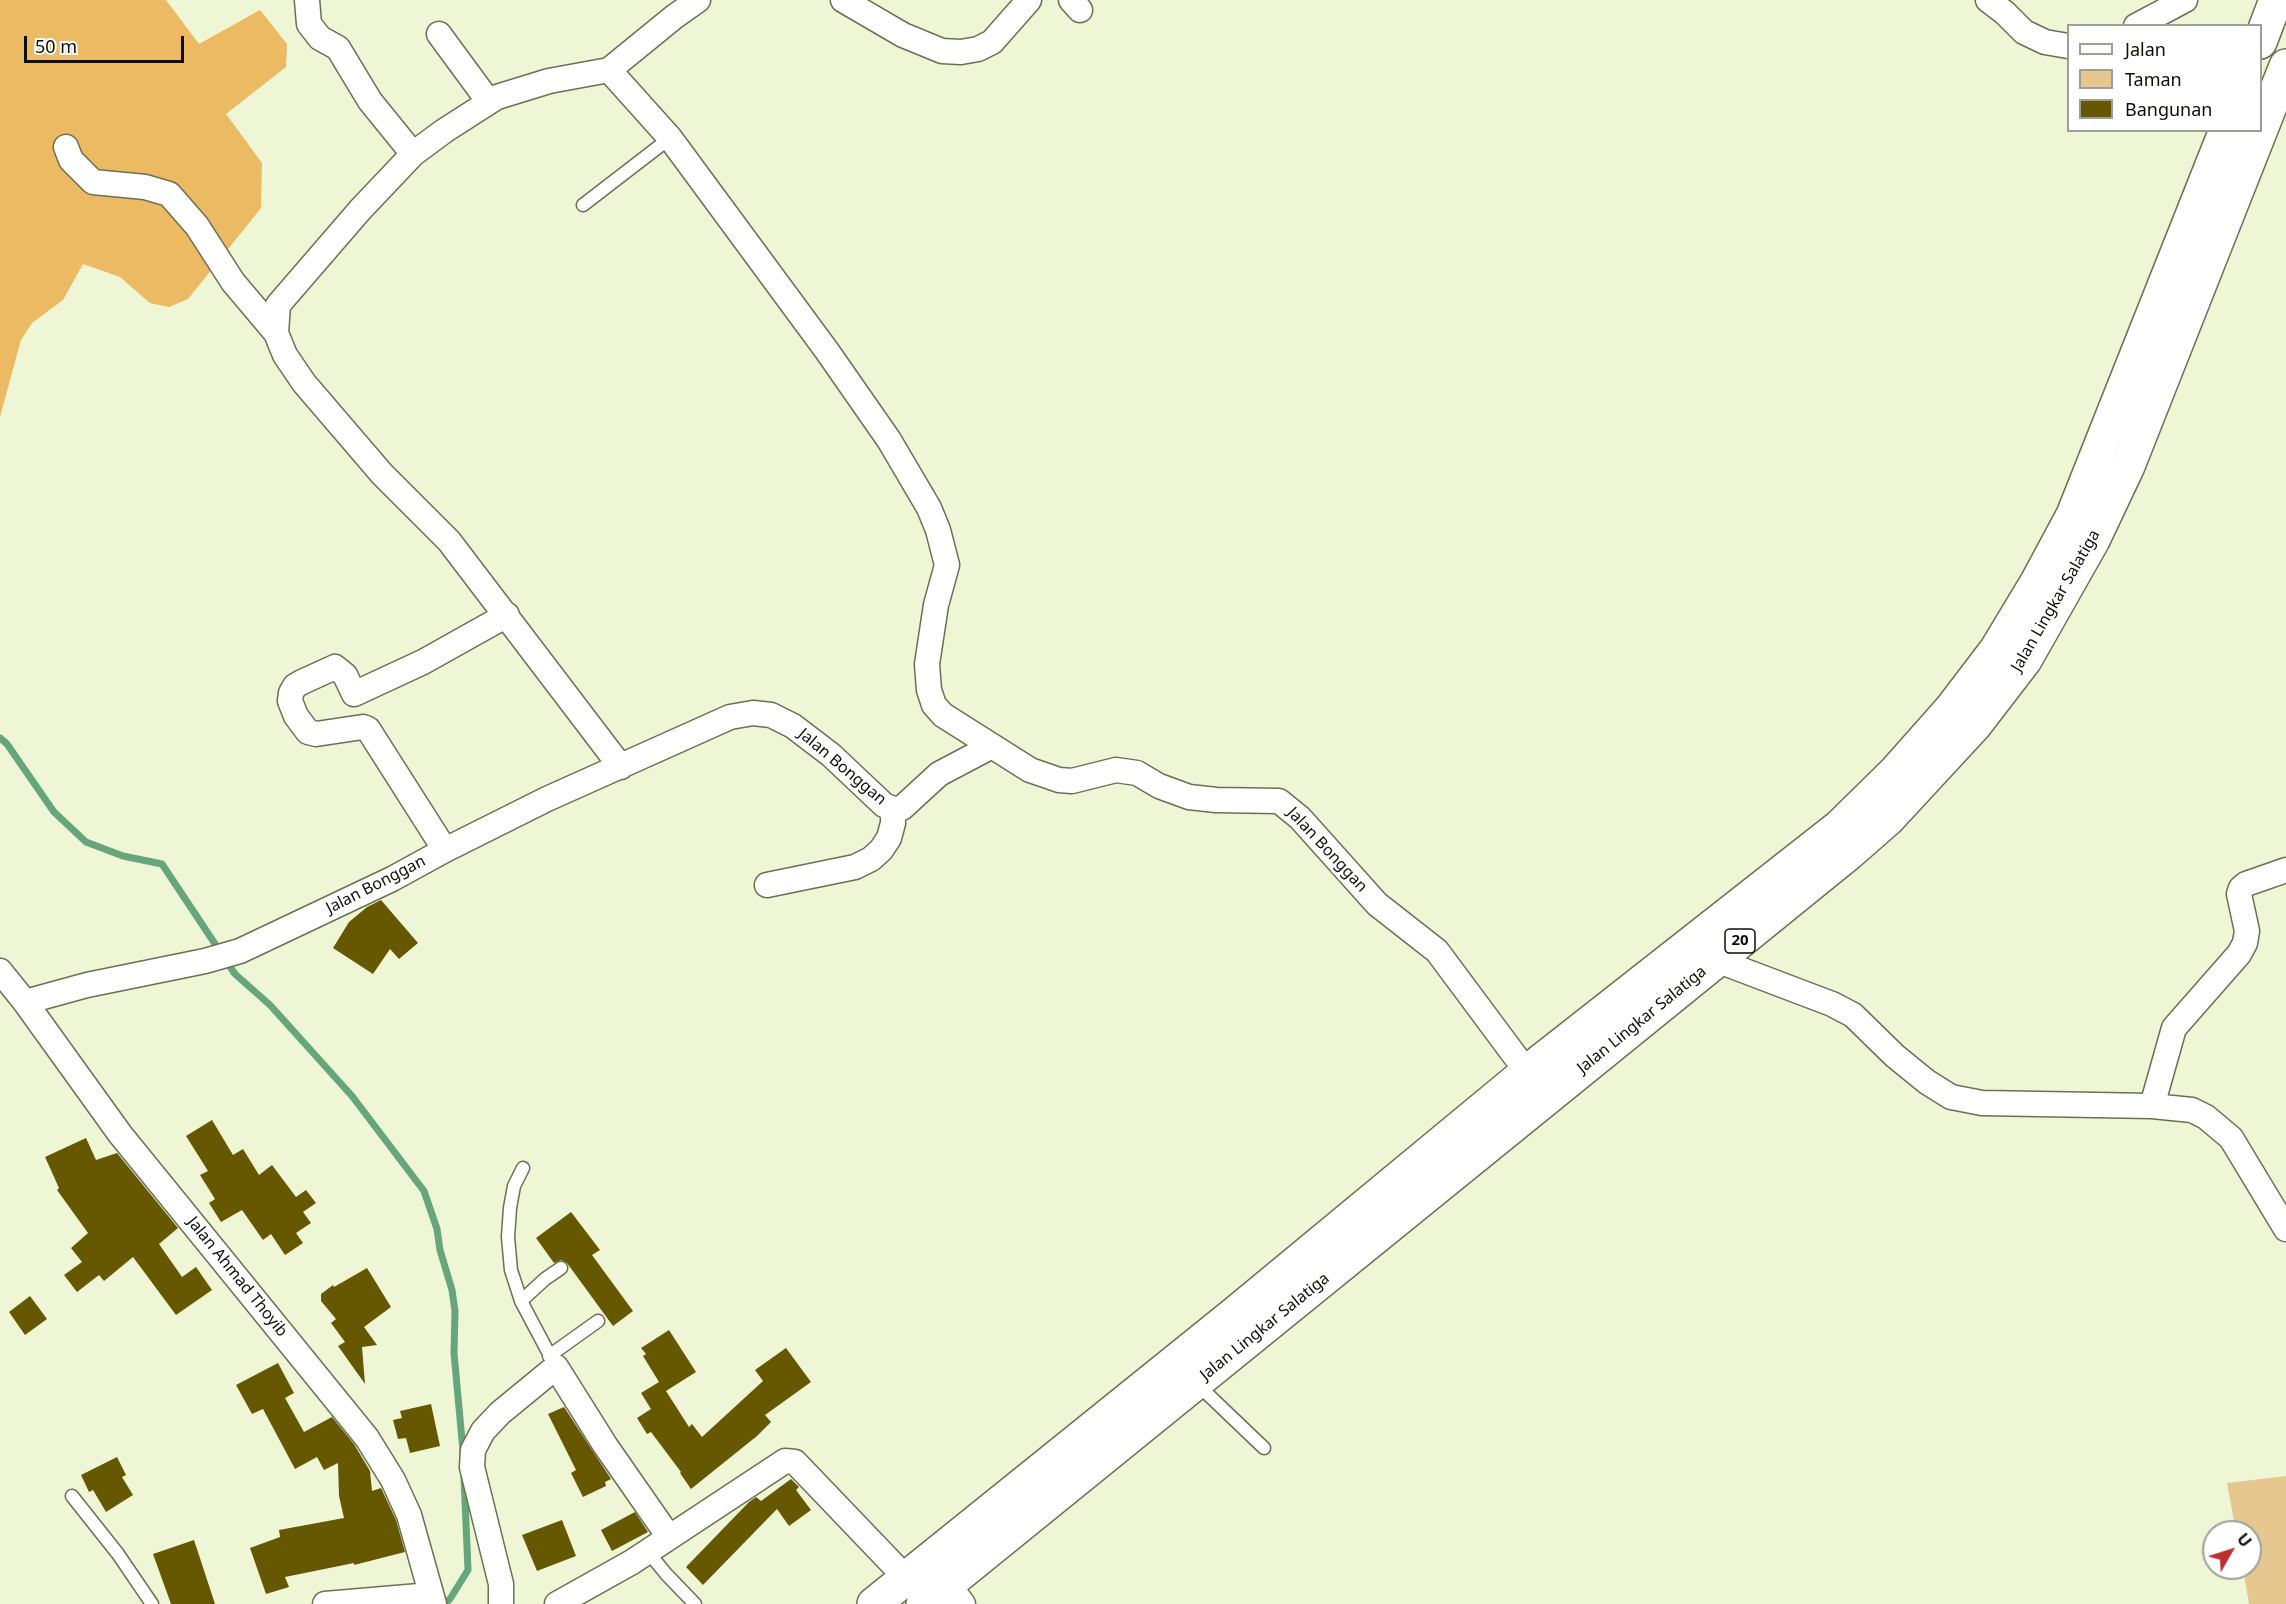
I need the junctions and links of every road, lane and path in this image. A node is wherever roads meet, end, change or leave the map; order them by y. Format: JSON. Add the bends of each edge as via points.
{"nodes":[{"id":1,"x":308,"y":0,"type":"edge"},
{"id":2,"x":698,"y":0,"type":"edge"},
{"id":3,"x":843,"y":0,"type":"edge"},
{"id":4,"x":1988,"y":0,"type":"edge"},
{"id":5,"x":2185,"y":0,"type":"edge"},
{"id":6,"x":2276,"y":0,"type":"edge"},
{"id":7,"x":1024,"y":2,"type":"edge"},
{"id":8,"x":2140,"y":24,"type":"edge"},
{"id":9,"x":439,"y":34,"type":"dead end"},
{"id":10,"x":2262,"y":37,"type":"edge"},
{"id":11,"x":2067,"y":46,"type":"edge"},
{"id":12,"x":2286,"y":66,"type":"edge"},
{"id":13,"x":609,"y":70,"type":"junction"},
{"id":14,"x":2278,"y":98,"type":"edge"},
{"id":15,"x":489,"y":102,"type":"junction"},
{"id":16,"x":2225,"y":132,"type":"edge"},
{"id":17,"x":670,"y":138,"type":"junction"},
{"id":18,"x":66,"y":147,"type":"dead end"},
{"id":19,"x":413,"y":154,"type":"junction"},
{"id":20,"x":583,"y":205,"type":"dead end"},
{"id":21,"x":276,"y":333,"type":"junction"},
{"id":22,"x":507,"y":615,"type":"junction"},
{"id":23,"x":354,"y":694,"type":"junction"},
{"id":24,"x":368,"y":729,"type":"junction"},
{"id":25,"x":992,"y":746,"type":"junction"},
{"id":26,"x":621,"y":767,"type":"junction"},
{"id":27,"x":893,"y":809,"type":"junction"},
{"id":28,"x":445,"y":850,"type":"junction"},
{"id":29,"x":2286,"y":870,"type":"edge"},
{"id":30,"x":767,"y":885,"type":"dead end"},
{"id":31,"x":1716,"y":960,"type":"junction"},
{"id":32,"x":0,"y":971,"type":"edge"},
{"id":33,"x":25,"y":1002,"type":"junction"},
{"id":34,"x":1626,"y":1013,"type":"junction"},
{"id":35,"x":1527,"y":1072,"type":"junction"},
{"id":36,"x":2152,"y":1106,"type":"junction"},
{"id":37,"x":523,"y":1168,"type":"dead end"},
{"id":38,"x":2286,"y":1229,"type":"edge"},
{"id":39,"x":561,"y":1268,"type":"dead end"},
{"id":40,"x":521,"y":1301,"type":"junction"},
{"id":41,"x":598,"y":1321,"type":"dead end"},
{"id":42,"x":552,"y":1361,"type":"junction"},
{"id":43,"x":1196,"y":1383,"type":"junction"},
{"id":44,"x":1264,"y":1448,"type":"dead end"},
{"id":45,"x":72,"y":1496,"type":"dead end"},
{"id":46,"x":669,"y":1538,"type":"junction"},
{"id":47,"x":648,"y":1552,"type":"junction"},
{"id":48,"x":935,"y":1593,"type":"edge"},
{"id":49,"x":432,"y":1599,"type":"edge"},
{"id":50,"x":152,"y":1604,"type":"edge"},
{"id":51,"x":325,"y":1604,"type":"edge"},
{"id":52,"x":501,"y":1604,"type":"edge"},
{"id":53,"x":556,"y":1604,"type":"edge"},
{"id":54,"x":695,"y":1604,"type":"edge"},
{"id":55,"x":874,"y":1604,"type":"edge"}],
"edges":[{"from":1,"to":19,"type":"street","via":[[309,24],[321,38],[338,48],[370,101]]},
{"from":2,"to":13,"type":"street"},
{"from":3,"to":7,"type":"street","via":[[903,34],[942,51],[961,52],[992,42]]},
{"from":4,"to":11,"type":"street","via":[[2024,32],[2045,42]]},
{"from":5,"to":8,"type":"street"},
{"from":6,"to":10,"type":"highway"},
{"from":9,"to":15,"type":"street"},
{"from":12,"to":14,"type":"highway","name":"Jalan Lingkar Salatiga","number":"20"},
{"from":13,"to":15,"type":"street","via":[[549,81]]},
{"from":13,"to":17,"type":"street"},
{"from":14,"to":31,"type":"highway","name":"Jalan Lingkar Salatiga","number":"20","via":[[2128,466],[2093,540],[2025,660],[1975,725],[1888,819]]},
{"from":15,"to":19,"type":"street"},
{"from":16,"to":34,"type":"highway","name":"Jalan Lingkar Salatiga","number":"20","via":[[2073,515],[1996,650],[1896,771],[1839,827]]},
{"from":17,"to":20,"type":"lane"},
{"from":17,"to":25,"type":"street","via":[[890,440],[929,508],[947,566],[927,664],[929,690],[943,715]]},
{"from":18,"to":21,"type":"street","via":[[71,160],[93,182],[144,187],[169,194]]},
{"from":19,"to":21,"type":"street","via":[[278,306]]},
{"from":21,"to":22,"type":"street","via":[[304,383],[382,474],[449,541]]},
{"from":22,"to":23,"type":"street","via":[[423,662]]},
{"from":22,"to":26,"type":"street"},
{"from":23,"to":24,"type":"street"},
{"from":23,"to":24,"type":"street","via":[[345,675],[335,667],[295,686],[290,701],[308,732]]},
{"from":24,"to":28,"type":"street"},
{"from":25,"to":27,"type":"street","name":"Jalan Bonggan","via":[[939,774],[902,808]]},
{"from":25,"to":35,"type":"street","name":"Jalan Bonggan","via":[[1030,770],[1059,780],[1072,781],[1116,770],[1137,773],[1189,796],[1279,801],[1300,818],[1377,904],[1437,951]]},
{"from":26,"to":27,"type":"street","name":"Jalan Bonggan","via":[[730,717],[771,715],[812,739]]},
{"from":26,"to":28,"type":"street","name":"Jalan Bonggan"},
{"from":27,"to":30,"type":"street","via":[[889,838],[871,859],[855,867]]},
{"from":28,"to":33,"type":"street","name":"Jalan Bonggan","via":[[240,951]]},
{"from":29,"to":36,"type":"street","via":[[2241,888],[2245,943],[2174,1028]]},
{"from":31,"to":34,"type":"highway","name":"Jalan Lingkar Salatiga","number":"20"},
{"from":31,"to":36,"type":"street","via":[[1852,1015],[1895,1056],[1951,1097],[1982,1103]]},
{"from":32,"to":33,"type":"street","name":"Jalan Ahmad Thoyib"},
{"from":33,"to":49,"type":"street","name":"Jalan Ahmad Thoyib","via":[[120,1134],[367,1438],[409,1515]]},
{"from":34,"to":35,"type":"highway","name":"Jalan Lingkar Salatiga","number":"20"},
{"from":34,"to":43,"type":"highway","name":"Jalan Lingkar Salatiga","number":"20"},
{"from":35,"to":48,"type":"highway","name":"Jalan Lingkar Salatiga","number":"20","via":[[1224,1322]]},
{"from":36,"to":38,"type":"street","via":[[2192,1110],[2230,1138]]},
{"from":37,"to":40,"type":"lane","via":[[514,1186],[507,1237],[511,1270]]},
{"from":39,"to":40,"type":"lane"},
{"from":40,"to":42,"type":"lane"},
{"from":41,"to":42,"type":"lane"},
{"from":42,"to":46,"type":"street"},
{"from":42,"to":52,"type":"street","via":[[483,1431],[473,1450],[472,1467],[501,1584]]},
{"from":43,"to":44,"type":"lane"},
{"from":43,"to":48,"type":"highway","name":"Jalan Lingkar Salatiga","number":"20"},
{"from":45,"to":50,"type":"lane"},
{"from":46,"to":47,"type":"street"},
{"from":46,"to":48,"type":"street","via":[[780,1463],[795,1462]]},
{"from":47,"to":53,"type":"street"},
{"from":47,"to":54,"type":"lane"},
{"from":48,"to":55,"type":"highway","name":"Jalan Lingkar Salatiga","number":"20"},
{"from":49,"to":51,"type":"street"}]}
